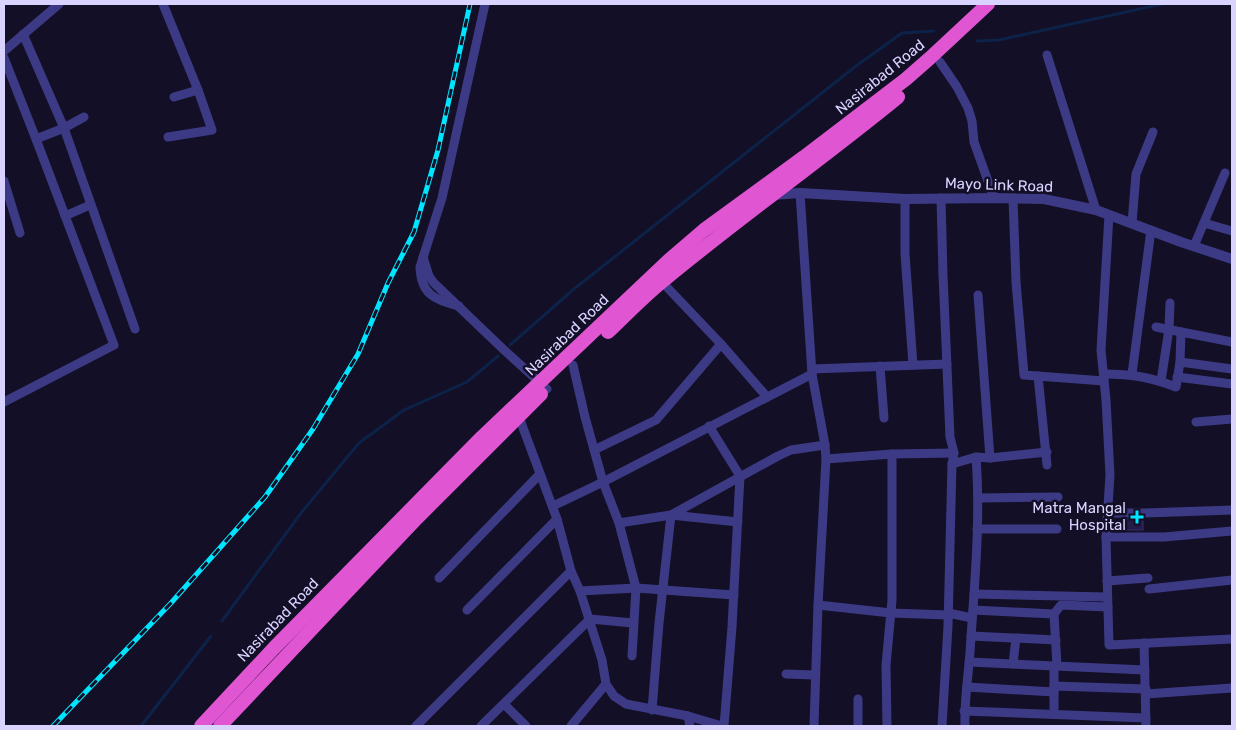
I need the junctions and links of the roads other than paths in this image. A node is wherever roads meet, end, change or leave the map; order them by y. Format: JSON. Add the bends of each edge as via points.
{"nodes":[{"id":1,"x":59,"y":4,"type":"edge"},
{"id":2,"x":163,"y":4,"type":"edge"},
{"id":3,"x":485,"y":4,"type":"edge"},
{"id":4,"x":988,"y":4,"type":"edge"},
{"id":5,"x":1000,"y":4,"type":"edge"},
{"id":6,"x":23,"y":34,"type":"junction"},
{"id":7,"x":4,"y":51,"type":"edge"},
{"id":8,"x":1047,"y":55,"type":"dead end"},
{"id":9,"x":4,"y":58,"type":"edge"},
{"id":10,"x":940,"y":62,"type":"junction"},
{"id":11,"x":198,"y":90,"type":"junction"},
{"id":12,"x":174,"y":98,"type":"dead end"},
{"id":13,"x":84,"y":116,"type":"dead end"},
{"id":14,"x":64,"y":128,"type":"junction"},
{"id":15,"x":1153,"y":132,"type":"dead end"},
{"id":16,"x":168,"y":137,"type":"dead end"},
{"id":17,"x":36,"y":139,"type":"junction"},
{"id":18,"x":1226,"y":173,"type":"dead end"},
{"id":19,"x":4,"y":181,"type":"edge"},
{"id":20,"x":757,"y":191,"type":"junction"},
{"id":21,"x":800,"y":193,"type":"junction"},
{"id":22,"x":771,"y":195,"type":"junction"},
{"id":23,"x":905,"y":198,"type":"junction"},
{"id":24,"x":942,"y":198,"type":"junction"},
{"id":25,"x":994,"y":198,"type":"junction"},
{"id":26,"x":1014,"y":198,"type":"junction"},
{"id":27,"x":90,"y":205,"type":"junction"},
{"id":28,"x":1096,"y":210,"type":"junction"},
{"id":29,"x":1109,"y":215,"type":"junction"},
{"id":30,"x":65,"y":216,"type":"junction"},
{"id":31,"x":1132,"y":223,"type":"junction"},
{"id":32,"x":1204,"y":223,"type":"junction"},
{"id":33,"x":1151,"y":230,"type":"junction"},
{"id":34,"x":1232,"y":231,"type":"edge"},
{"id":35,"x":20,"y":233,"type":"dead end"},
{"id":36,"x":1194,"y":246,"type":"junction"},
{"id":37,"x":1232,"y":259,"type":"edge"},
{"id":38,"x":662,"y":282,"type":"junction"},
{"id":39,"x":978,"y":295,"type":"dead end"},
{"id":40,"x":1170,"y":303,"type":"dead end"},
{"id":41,"x":1156,"y":326,"type":"dead end"},
{"id":42,"x":134,"y":328,"type":"dead end"},
{"id":43,"x":1168,"y":329,"type":"junction"},
{"id":44,"x":1181,"y":332,"type":"junction"},
{"id":45,"x":1232,"y":342,"type":"edge"},
{"id":46,"x":721,"y":344,"type":"junction"},
{"id":47,"x":1180,"y":362,"type":"junction"},
{"id":48,"x":947,"y":364,"type":"junction"},
{"id":49,"x":573,"y":365,"type":"junction"},
{"id":50,"x":912,"y":365,"type":"junction"},
{"id":51,"x":880,"y":366,"type":"junction"},
{"id":52,"x":1232,"y":369,"type":"edge"},
{"id":53,"x":812,"y":372,"type":"junction"},
{"id":54,"x":1132,"y":374,"type":"junction"},
{"id":55,"x":1038,"y":376,"type":"junction"},
{"id":56,"x":1104,"y":377,"type":"junction"},
{"id":57,"x":1177,"y":377,"type":"junction"},
{"id":58,"x":1161,"y":381,"type":"junction"},
{"id":59,"x":1232,"y":384,"type":"edge"},
{"id":60,"x":544,"y":386,"type":"junction"},
{"id":61,"x":768,"y":397,"type":"junction"},
{"id":62,"x":4,"y":402,"type":"edge"},
{"id":63,"x":519,"y":417,"type":"junction"},
{"id":64,"x":884,"y":418,"type":"dead end"},
{"id":65,"x":1232,"y":419,"type":"edge"},
{"id":66,"x":1196,"y":422,"type":"dead end"},
{"id":67,"x":710,"y":426,"type":"junction"},
{"id":68,"x":825,"y":445,"type":"junction"},
{"id":69,"x":594,"y":450,"type":"junction"},
{"id":70,"x":1047,"y":452,"type":"junction"},
{"id":71,"x":954,"y":453,"type":"junction"},
{"id":72,"x":892,"y":454,"type":"junction"},
{"id":73,"x":976,"y":458,"type":"junction"},
{"id":74,"x":990,"y":458,"type":"junction"},
{"id":75,"x":826,"y":459,"type":"junction"},
{"id":76,"x":952,"y":464,"type":"junction"},
{"id":77,"x":1047,"y":465,"type":"dead end"},
{"id":78,"x":540,"y":474,"type":"junction"},
{"id":79,"x":740,"y":476,"type":"junction"},
{"id":80,"x":604,"y":482,"type":"junction"},
{"id":81,"x":1058,"y":497,"type":"dead end"},
{"id":82,"x":979,"y":498,"type":"junction"},
{"id":83,"x":553,"y":506,"type":"junction"},
{"id":84,"x":1232,"y":510,"type":"edge"},
{"id":85,"x":1108,"y":513,"type":"junction"},
{"id":86,"x":671,"y":515,"type":"junction"},
{"id":87,"x":557,"y":519,"type":"junction"},
{"id":88,"x":619,"y":522,"type":"junction"},
{"id":89,"x":738,"y":522,"type":"junction"},
{"id":90,"x":978,"y":528,"type":"junction"},
{"id":91,"x":1057,"y":529,"type":"dead end"},
{"id":92,"x":1232,"y":531,"type":"edge"},
{"id":93,"x":1106,"y":537,"type":"junction"},
{"id":94,"x":571,"y":571,"type":"junction"},
{"id":95,"x":439,"y":578,"type":"dead end"},
{"id":96,"x":1148,"y":578,"type":"dead end"},
{"id":97,"x":1232,"y":580,"type":"edge"},
{"id":98,"x":1107,"y":581,"type":"junction"},
{"id":99,"x":636,"y":588,"type":"junction"},
{"id":100,"x":1150,"y":589,"type":"dead end"},
{"id":101,"x":663,"y":590,"type":"junction"},
{"id":102,"x":580,"y":591,"type":"junction"},
{"id":103,"x":974,"y":594,"type":"junction"},
{"id":104,"x":734,"y":595,"type":"junction"},
{"id":105,"x":1107,"y":597,"type":"junction"},
{"id":106,"x":818,"y":605,"type":"junction"},
{"id":107,"x":1108,"y":607,"type":"junction"},
{"id":108,"x":467,"y":610,"type":"dead end"},
{"id":109,"x":891,"y":613,"type":"junction"},
{"id":110,"x":948,"y":614,"type":"junction"},
{"id":111,"x":972,"y":614,"type":"junction"},
{"id":112,"x":1054,"y":614,"type":"junction"},
{"id":113,"x":590,"y":619,"type":"junction"},
{"id":114,"x":633,"y":623,"type":"junction"},
{"id":115,"x":971,"y":636,"type":"junction"},
{"id":116,"x":1016,"y":638,"type":"junction"},
{"id":117,"x":1232,"y":639,"type":"edge"},
{"id":118,"x":1056,"y":640,"type":"junction"},
{"id":119,"x":1144,"y":643,"type":"junction"},
{"id":120,"x":632,"y":656,"type":"dead end"},
{"id":121,"x":969,"y":662,"type":"junction"},
{"id":122,"x":1013,"y":664,"type":"junction"},
{"id":123,"x":1056,"y":666,"type":"junction"},
{"id":124,"x":1145,"y":670,"type":"junction"},
{"id":125,"x":786,"y":674,"type":"dead end"},
{"id":126,"x":815,"y":675,"type":"junction"},
{"id":127,"x":606,"y":684,"type":"junction"},
{"id":128,"x":967,"y":686,"type":"junction"},
{"id":129,"x":1232,"y":688,"type":"edge"},
{"id":130,"x":1054,"y":689,"type":"junction"},
{"id":131,"x":1146,"y":692,"type":"junction"},
{"id":132,"x":858,"y":699,"type":"dead end"},
{"id":133,"x":504,"y":704,"type":"junction"},
{"id":134,"x":652,"y":710,"type":"junction"},
{"id":135,"x":964,"y":711,"type":"junction"},
{"id":136,"x":1054,"y":714,"type":"junction"},
{"id":137,"x":688,"y":716,"type":"junction"},
{"id":138,"x":1146,"y":722,"type":"edge"},
{"id":139,"x":200,"y":726,"type":"edge"},
{"id":140,"x":220,"y":726,"type":"edge"},
{"id":141,"x":416,"y":726,"type":"edge"},
{"id":142,"x":481,"y":726,"type":"edge"},
{"id":143,"x":526,"y":726,"type":"edge"},
{"id":144,"x":571,"y":726,"type":"edge"},
{"id":145,"x":690,"y":726,"type":"edge"},
{"id":146,"x":723,"y":726,"type":"edge"},
{"id":147,"x":814,"y":726,"type":"edge"},
{"id":148,"x":858,"y":726,"type":"edge"},
{"id":149,"x":887,"y":726,"type":"edge"},
{"id":150,"x":942,"y":726,"type":"edge"},
{"id":151,"x":965,"y":726,"type":"edge"}],
"edges":[{"from":1,"to":6,"type":"street"},
{"from":2,"to":11,"type":"street"},
{"from":3,"to":60,"type":"street","via":[[442,198],[420,267],[420,278],[435,298],[458,306]]},
{"from":4,"to":20,"type":"highway","name":"Nasirabad Road","via":[[906,78]]},
{"from":5,"to":10,"type":"highway","name":"Nasirabad Road"},
{"from":6,"to":7,"type":"street"},
{"from":6,"to":14,"type":"street"},
{"from":8,"to":28,"type":"street"},
{"from":9,"to":17,"type":"street"},
{"from":10,"to":22,"type":"highway","name":"Nasirabad Road"},
{"from":10,"to":25,"type":"street","via":[[968,108],[974,142]]},
{"from":11,"to":12,"type":"street"},
{"from":11,"to":16,"type":"street","via":[[212,130]]},
{"from":13,"to":14,"type":"street"},
{"from":14,"to":17,"type":"street"},
{"from":14,"to":27,"type":"street"},
{"from":15,"to":31,"type":"street","via":[[1136,174]]},
{"from":17,"to":30,"type":"street"},
{"from":18,"to":32,"type":"street"},
{"from":19,"to":35,"type":"street"},
{"from":20,"to":22,"type":"street","name":"Mayo Link Road"},
{"from":20,"to":60,"type":"highway","name":"Nasirabad Road","via":[[683,248]]},
{"from":21,"to":22,"type":"street","name":"Mayo Link Road"},
{"from":21,"to":23,"type":"street","name":"Mayo Link Road"},
{"from":21,"to":53,"type":"street"},
{"from":22,"to":38,"type":"highway","name":"Nasirabad Road"},
{"from":23,"to":24,"type":"street","name":"Mayo Link Road"},
{"from":23,"to":50,"type":"street","via":[[904,254]]},
{"from":24,"to":25,"type":"street","name":"Mayo Link Road"},
{"from":24,"to":48,"type":"street"},
{"from":25,"to":26,"type":"street","name":"Mayo Link Road"},
{"from":26,"to":28,"type":"street","name":"Mayo Link Road","via":[[1044,199]]},
{"from":26,"to":55,"type":"street","via":[[1016,282],[1024,375]]},
{"from":27,"to":30,"type":"street"},
{"from":27,"to":42,"type":"street"},
{"from":28,"to":29,"type":"street","name":"Mayo Link Road"},
{"from":29,"to":31,"type":"street","name":"Mayo Link Road"},
{"from":29,"to":56,"type":"street","via":[[1101,350]]},
{"from":30,"to":62,"type":"street","via":[[114,345]]},
{"from":31,"to":33,"type":"street","name":"Mayo Link Road"},
{"from":32,"to":34,"type":"street"},
{"from":32,"to":36,"type":"street"},
{"from":33,"to":36,"type":"street","name":"Mayo Link Road"},
{"from":33,"to":54,"type":"street"},
{"from":36,"to":37,"type":"street","name":"Mayo Link Road"},
{"from":38,"to":46,"type":"street"},
{"from":38,"to":49,"type":"highway","name":"Nasirabad Road"},
{"from":39,"to":74,"type":"street"},
{"from":40,"to":43,"type":"street"},
{"from":41,"to":43,"type":"street"},
{"from":43,"to":44,"type":"street"},
{"from":43,"to":58,"type":"street"},
{"from":44,"to":45,"type":"street"},
{"from":44,"to":47,"type":"street"},
{"from":46,"to":61,"type":"street"},
{"from":46,"to":69,"type":"street","via":[[656,420]]},
{"from":47,"to":52,"type":"street"},
{"from":47,"to":57,"type":"street"},
{"from":48,"to":50,"type":"street"},
{"from":48,"to":71,"type":"street","via":[[950,437]]},
{"from":49,"to":60,"type":"highway","name":"Nasirabad Road"},
{"from":49,"to":69,"type":"street"},
{"from":50,"to":51,"type":"street"},
{"from":51,"to":53,"type":"street"},
{"from":51,"to":64,"type":"street"},
{"from":53,"to":61,"type":"street"},
{"from":53,"to":68,"type":"street"},
{"from":54,"to":56,"type":"street"},
{"from":54,"to":58,"type":"street"},
{"from":55,"to":56,"type":"street"},
{"from":55,"to":70,"type":"street"},
{"from":56,"to":85,"type":"street","via":[[1110,476]]},
{"from":57,"to":58,"type":"street","via":[[1176,387]]},
{"from":57,"to":59,"type":"street"},
{"from":60,"to":63,"type":"highway","name":"Nasirabad Road"},
{"from":60,"to":139,"type":"highway","name":"Nasirabad Road","via":[[482,437]]},
{"from":61,"to":67,"type":"street"},
{"from":63,"to":78,"type":"street"},
{"from":63,"to":140,"type":"highway","name":"Nasirabad Road","via":[[417,518]]},
{"from":65,"to":66,"type":"street"},
{"from":67,"to":79,"type":"street"},
{"from":67,"to":80,"type":"street"},
{"from":68,"to":75,"type":"street"},
{"from":68,"to":79,"type":"street","via":[[791,450]]},
{"from":69,"to":80,"type":"street"},
{"from":70,"to":74,"type":"street"},
{"from":70,"to":77,"type":"street"},
{"from":71,"to":72,"type":"street"},
{"from":71,"to":76,"type":"street"},
{"from":72,"to":75,"type":"street"},
{"from":72,"to":109,"type":"street"},
{"from":73,"to":74,"type":"street"},
{"from":73,"to":76,"type":"street"},
{"from":73,"to":82,"type":"street"},
{"from":75,"to":106,"type":"street"},
{"from":76,"to":110,"type":"street"},
{"from":78,"to":83,"type":"street"},
{"from":78,"to":95,"type":"street"},
{"from":79,"to":86,"type":"street"},
{"from":79,"to":89,"type":"street"},
{"from":80,"to":83,"type":"street"},
{"from":80,"to":88,"type":"street"},
{"from":81,"to":82,"type":"street"},
{"from":82,"to":90,"type":"street"},
{"from":83,"to":87,"type":"street"},
{"from":84,"to":85,"type":"street"},
{"from":85,"to":93,"type":"street"},
{"from":86,"to":88,"type":"street"},
{"from":86,"to":89,"type":"street"},
{"from":86,"to":101,"type":"street"},
{"from":87,"to":94,"type":"street"},
{"from":87,"to":108,"type":"street"},
{"from":88,"to":99,"type":"street"},
{"from":89,"to":104,"type":"street"},
{"from":90,"to":91,"type":"street"},
{"from":90,"to":103,"type":"street"},
{"from":92,"to":93,"type":"street","via":[[1164,537]]},
{"from":93,"to":98,"type":"street"},
{"from":94,"to":102,"type":"street"},
{"from":94,"to":141,"type":"street"},
{"from":96,"to":98,"type":"street"},
{"from":97,"to":100,"type":"street"},
{"from":98,"to":105,"type":"street"},
{"from":99,"to":101,"type":"street"},
{"from":99,"to":102,"type":"street"},
{"from":99,"to":114,"type":"street"},
{"from":101,"to":104,"type":"street"},
{"from":101,"to":134,"type":"street"},
{"from":102,"to":113,"type":"street"},
{"from":103,"to":105,"type":"street"},
{"from":103,"to":111,"type":"street"},
{"from":104,"to":146,"type":"street"},
{"from":105,"to":107,"type":"street"},
{"from":106,"to":109,"type":"street"},
{"from":106,"to":126,"type":"street"},
{"from":107,"to":112,"type":"street","via":[[1061,604]]},
{"from":107,"to":119,"type":"street","via":[[1109,645]]},
{"from":109,"to":110,"type":"street"},
{"from":109,"to":149,"type":"street","via":[[886,665]]},
{"from":110,"to":111,"type":"street"},
{"from":110,"to":150,"type":"street"},
{"from":111,"to":112,"type":"street"},
{"from":111,"to":115,"type":"street"},
{"from":112,"to":118,"type":"street"},
{"from":113,"to":114,"type":"street"},
{"from":113,"to":127,"type":"street"},
{"from":113,"to":133,"type":"street"},
{"from":114,"to":120,"type":"street"},
{"from":115,"to":116,"type":"street"},
{"from":115,"to":121,"type":"street"},
{"from":116,"to":118,"type":"street"},
{"from":116,"to":122,"type":"street"},
{"from":117,"to":119,"type":"street"},
{"from":118,"to":123,"type":"street"},
{"from":119,"to":124,"type":"street"},
{"from":121,"to":122,"type":"street"},
{"from":121,"to":128,"type":"street"},
{"from":122,"to":123,"type":"street"},
{"from":123,"to":124,"type":"street"},
{"from":123,"to":130,"type":"street"},
{"from":124,"to":131,"type":"street"},
{"from":125,"to":126,"type":"street"},
{"from":126,"to":147,"type":"street"},
{"from":127,"to":134,"type":"street","via":[[614,696],[626,704]]},
{"from":127,"to":144,"type":"street"},
{"from":128,"to":130,"type":"street"},
{"from":128,"to":135,"type":"street"},
{"from":129,"to":131,"type":"street"},
{"from":130,"to":131,"type":"street"},
{"from":130,"to":136,"type":"street"},
{"from":131,"to":138,"type":"street"},
{"from":132,"to":148,"type":"street"},
{"from":133,"to":142,"type":"street"},
{"from":133,"to":143,"type":"street"},
{"from":134,"to":137,"type":"street"},
{"from":135,"to":136,"type":"street"},
{"from":135,"to":151,"type":"street"},
{"from":136,"to":138,"type":"street"},
{"from":137,"to":145,"type":"street"},
{"from":137,"to":146,"type":"street"}]}
